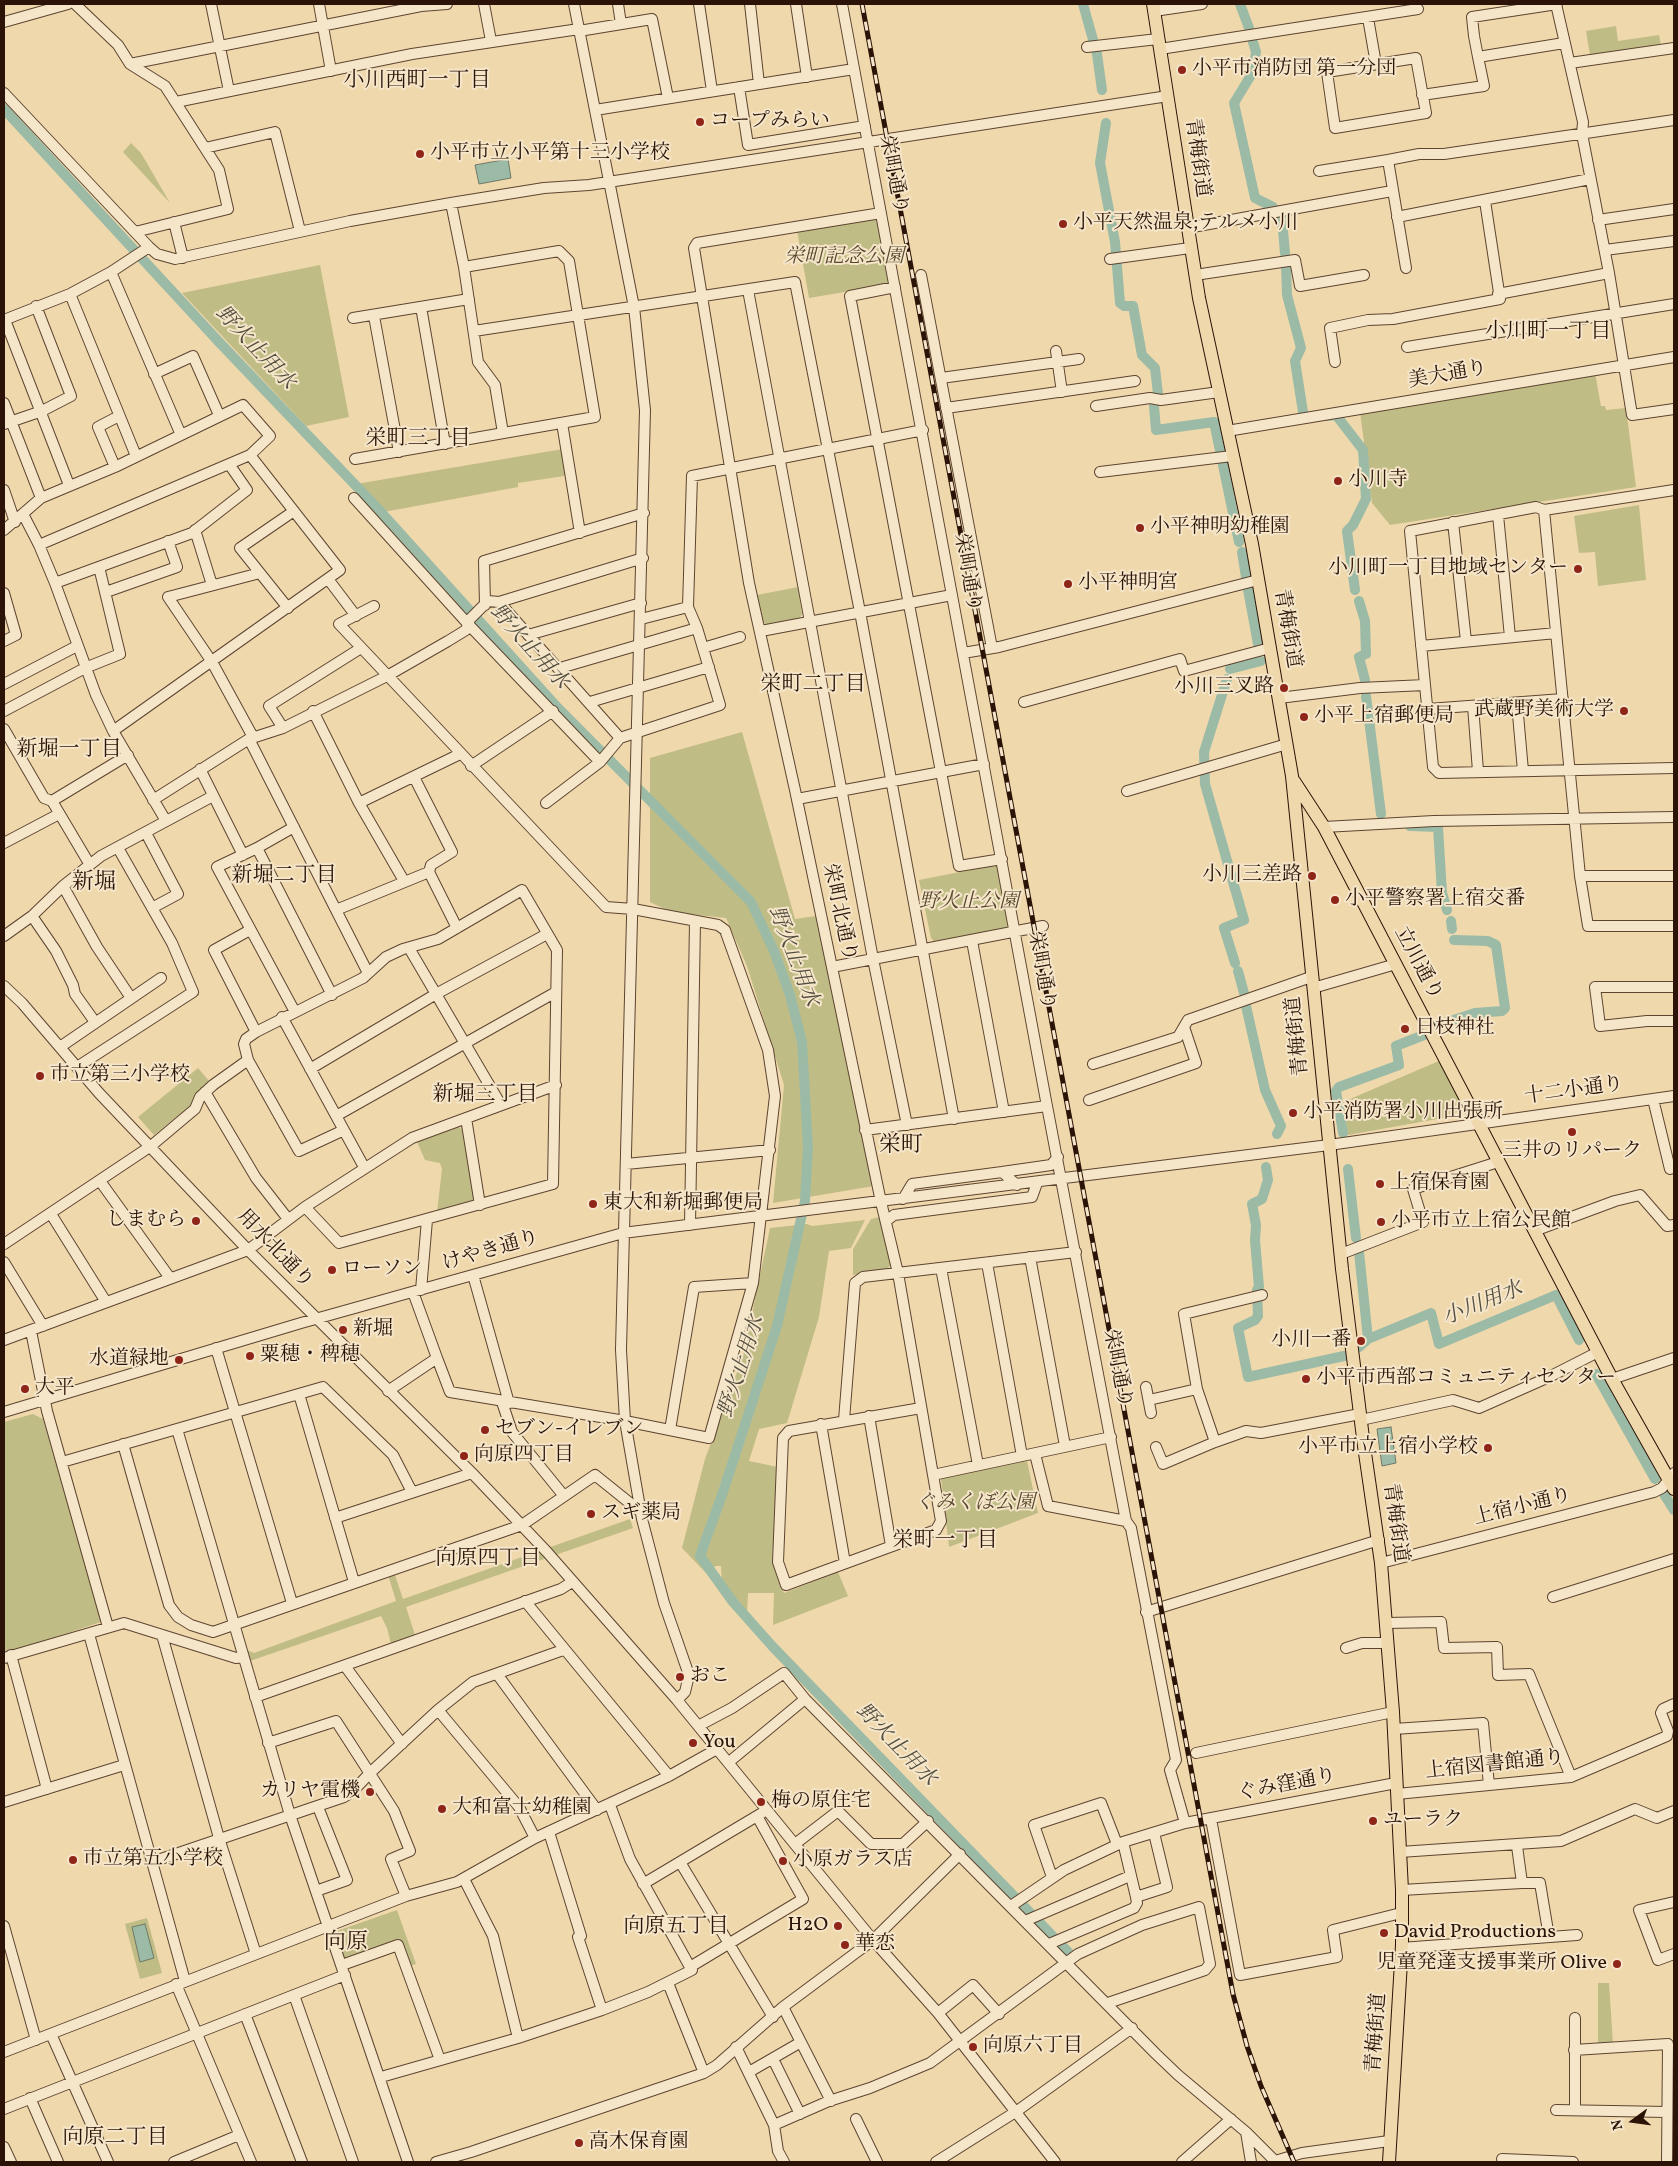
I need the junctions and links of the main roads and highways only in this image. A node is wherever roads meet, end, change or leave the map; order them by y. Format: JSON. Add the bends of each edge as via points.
{"nodes":[{"id":1,"x":1154,"y":8,"type":"edge"},
{"id":2,"x":1292,"y":776,"type":"junction"},
{"id":3,"x":1672,"y":1480,"type":"edge"},
{"id":4,"x":1389,"y":2162,"type":"edge"}],
"edges":[{"from":1,"to":2,"type":"main road","name":"青梅街道","via":[[1190,248],[1227,431],[1225,457],[1258,580]]},
{"from":2,"to":3,"type":"main road","name":"立川通り","via":[[1324,827],[1612,1379]]},
{"from":2,"to":4,"type":"main road","name":"青梅街道","via":[[1341,1254],[1381,1563],[1393,1712],[1402,1890]]}]}
